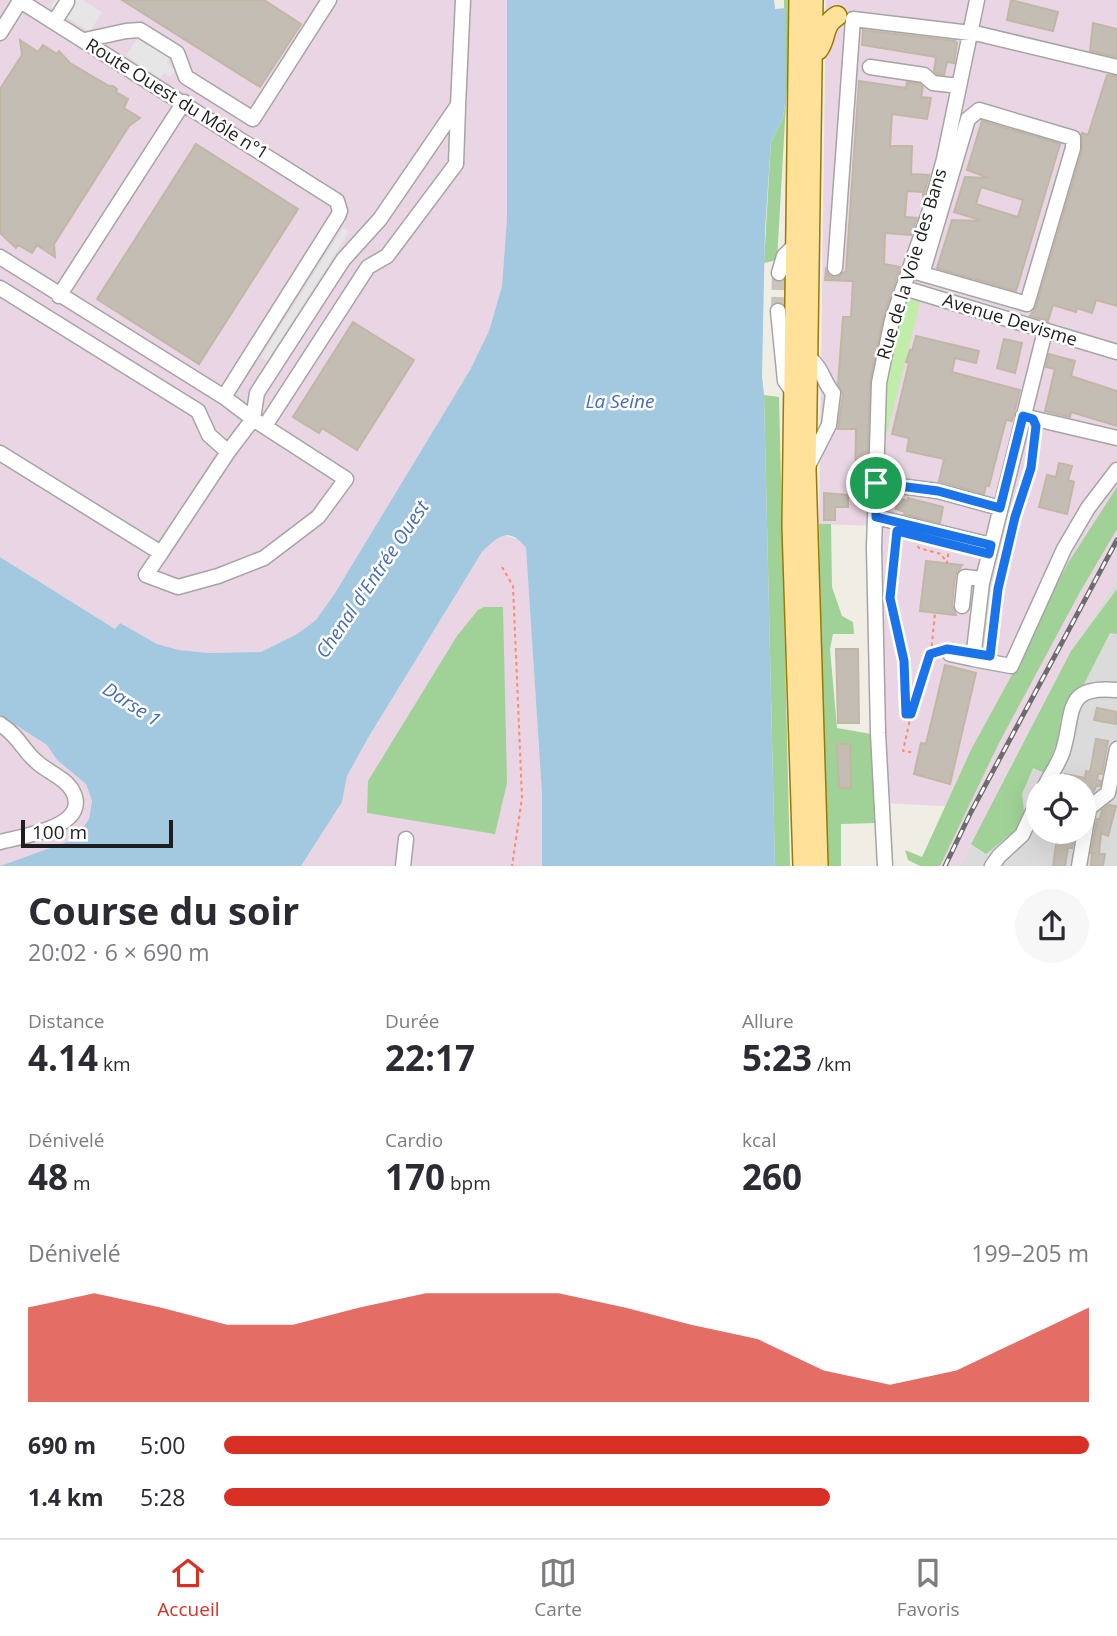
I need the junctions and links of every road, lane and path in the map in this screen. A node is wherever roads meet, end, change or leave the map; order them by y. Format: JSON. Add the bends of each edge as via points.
{"nodes":[{"id":1,"x":20,"y":0,"type":"edge"},
{"id":2,"x":329,"y":0,"type":"edge"},
{"id":3,"x":463,"y":0,"type":"edge"},
{"id":4,"x":799,"y":0,"type":"edge"},
{"id":5,"x":813,"y":0,"type":"edge"},
{"id":6,"x":821,"y":0,"type":"edge"},
{"id":7,"x":977,"y":0,"type":"edge"},
{"id":8,"x":66,"y":2,"type":"dead end"},
{"id":9,"x":43,"y":6,"type":"edge"},
{"id":10,"x":845,"y":17,"type":"junction"},
{"id":11,"x":55,"y":21,"type":"junction"},
{"id":12,"x":0,"y":33,"type":"edge"},
{"id":13,"x":970,"y":34,"type":"junction"},
{"id":14,"x":85,"y":40,"type":"junction"},
{"id":15,"x":812,"y":56,"type":"junction"},
{"id":16,"x":870,"y":67,"type":"dead end"},
{"id":17,"x":1117,"y":67,"type":"edge"},
{"id":18,"x":959,"y":86,"type":"junction"},
{"id":19,"x":184,"y":102,"type":"junction"},
{"id":20,"x":458,"y":105,"type":"junction"},
{"id":21,"x":795,"y":245,"type":"junction"},
{"id":22,"x":0,"y":257,"type":"edge"},
{"id":23,"x":835,"y":268,"type":"dead end"},
{"id":24,"x":916,"y":272,"type":"junction"},
{"id":25,"x":779,"y":273,"type":"tunnel mouth"},
{"id":26,"x":0,"y":288,"type":"edge"},
{"id":27,"x":904,"y":288,"type":"junction"},
{"id":28,"x":59,"y":296,"type":"junction"},
{"id":29,"x":778,"y":311,"type":"tunnel mouth"},
{"id":30,"x":1045,"y":331,"type":"junction"},
{"id":31,"x":1117,"y":352,"type":"edge"},
{"id":32,"x":793,"y":392,"type":"junction"},
{"id":33,"x":224,"y":397,"type":"junction"},
{"id":34,"x":1028,"y":418,"type":"junction"},
{"id":35,"x":259,"y":423,"type":"junction"},
{"id":36,"x":1117,"y":438,"type":"edge"},
{"id":37,"x":228,"y":452,"type":"junction"},
{"id":38,"x":0,"y":453,"type":"edge"},
{"id":39,"x":1117,"y":470,"type":"edge"},
{"id":40,"x":876,"y":483,"type":"junction"},
{"id":41,"x":1000,"y":508,"type":"junction"},
{"id":42,"x":876,"y":517,"type":"junction"},
{"id":43,"x":897,"y":531,"type":"dead end"},
{"id":44,"x":915,"y":536,"type":"dead end"},
{"id":45,"x":949,"y":544,"type":"dead end"},
{"id":46,"x":991,"y":545,"type":"junction"},
{"id":47,"x":161,"y":553,"type":"junction"},
{"id":48,"x":502,"y":567,"type":"dead end"},
{"id":49,"x":983,"y":579,"type":"junction"},
{"id":50,"x":962,"y":606,"type":"dead end"},
{"id":51,"x":935,"y":613,"type":"dead end"},
{"id":52,"x":949,"y":652,"type":"joint"},
{"id":53,"x":930,"y":654,"type":"junction"},
{"id":54,"x":973,"y":656,"type":"junction"},
{"id":55,"x":1117,"y":690,"type":"edge"},
{"id":56,"x":911,"y":714,"type":"junction"},
{"id":57,"x":0,"y":724,"type":"edge"},
{"id":58,"x":1117,"y":749,"type":"edge"},
{"id":59,"x":911,"y":752,"type":"dead end"},
{"id":60,"x":1051,"y":774,"type":"edge"},
{"id":61,"x":1026,"y":826,"type":"edge"},
{"id":62,"x":406,"y":839,"type":"dead end"},
{"id":63,"x":0,"y":842,"type":"edge"},
{"id":64,"x":403,"y":866,"type":"edge"},
{"id":65,"x":512,"y":866,"type":"edge"},
{"id":66,"x":803,"y":866,"type":"edge"},
{"id":67,"x":818,"y":866,"type":"edge"},
{"id":68,"x":885,"y":866,"type":"edge"},
{"id":69,"x":992,"y":866,"type":"edge"},
{"id":70,"x":1079,"y":866,"type":"edge"}],
"edges":[{"from":1,"to":9,"type":"street","name":"Route Ouest du Môle n°1"},
{"from":1,"to":12,"type":"street"},
{"from":2,"to":14,"type":"street","via":[[253,119],[186,77],[177,54],[140,30]]},
{"from":3,"to":20,"type":"street"},
{"from":4,"to":21,"type":"main road"},
{"from":5,"to":15,"type":"main road"},
{"from":6,"to":10,"type":"main road","via":[[825,9]]},
{"from":7,"to":13,"type":"street","name":"Rue de la Voie des Bans"},
{"from":8,"to":11,"type":"street"},
{"from":9,"to":11,"type":"street","name":"Route Ouest du Môle n°1"},
{"from":10,"to":13,"type":"street"},
{"from":10,"to":15,"type":"main road","via":[[830,20],[821,47]]},
{"from":10,"to":23,"type":"street"},
{"from":11,"to":14,"type":"street","name":"Route Ouest du Môle n°1"},
{"from":13,"to":17,"type":"street"},
{"from":13,"to":18,"type":"street","name":"Rue de la Voie des Bans"},
{"from":14,"to":19,"type":"street","name":"Route Ouest du Môle n°1"},
{"from":15,"to":67,"type":"main road","via":[[806,470]]},
{"from":16,"to":18,"type":"street"},
{"from":18,"to":24,"type":"street","name":"Rue de la Voie des Bans"},
{"from":19,"to":28,"type":"street"},
{"from":19,"to":33,"type":"street","name":"Route Ouest du Môle n°1","via":[[335,199],[339,206],[338,216]]},
{"from":20,"to":35,"type":"street","via":[[380,219],[343,260],[257,393]]},
{"from":20,"to":35,"type":"street","via":[[456,164],[387,256],[368,267]]},
{"from":21,"to":25,"type":"street","via":[[784,256]]},
{"from":21,"to":32,"type":"main road"},
{"from":22,"to":28,"type":"street"},
{"from":24,"to":24,"type":"street","via":[[968,119],[979,110],[1073,138],[1027,304]]},
{"from":24,"to":27,"type":"street","name":"Rue de la Voie des Bans"},
{"from":26,"to":37,"type":"street","via":[[198,411],[209,435]]},
{"from":27,"to":30,"type":"street","name":"Avenue Devisme"},
{"from":27,"to":40,"type":"street","name":"Rue de la Voie des Bans","via":[[879,383]]},
{"from":28,"to":33,"type":"street"},
{"from":29,"to":32,"type":"street","via":[[785,381]]},
{"from":30,"to":31,"type":"street","name":"Avenue Devisme"},
{"from":30,"to":34,"type":"street"},
{"from":32,"to":66,"type":"main road","via":[[792,526]]},
{"from":33,"to":35,"type":"street"},
{"from":34,"to":36,"type":"street"},
{"from":34,"to":41,"type":"street"},
{"from":34,"to":54,"type":"path","via":[[1036,426],[1031,468],[998,589],[990,656]]},
{"from":35,"to":37,"type":"street"},
{"from":35,"to":47,"type":"street","via":[[346,479],[318,517],[264,558],[178,587],[146,575]]},
{"from":37,"to":47,"type":"street"},
{"from":38,"to":47,"type":"street"},
{"from":39,"to":54,"type":"street","via":[[1063,548],[1011,666]]},
{"from":40,"to":41,"type":"street","via":[[938,491]]},
{"from":40,"to":42,"type":"street","name":"Rue de la Voie des Bans"},
{"from":41,"to":46,"type":"street"},
{"from":42,"to":46,"type":"street"},
{"from":42,"to":68,"type":"street","name":"Rue de la Voie des Bans","via":[[878,733]]},
{"from":43,"to":56,"type":"path","via":[[890,598],[904,661],[906,714]]},
{"from":44,"to":45,"type":"path","via":[[919,548],[941,554],[947,563]]},
{"from":46,"to":49,"type":"street"},
{"from":48,"to":65,"type":"path","via":[[513,586],[522,797]]},
{"from":49,"to":50,"type":"street","via":[[965,577]]},
{"from":49,"to":54,"type":"street"},
{"from":51,"to":53,"type":"path"},
{"from":52,"to":53,"type":"path"},
{"from":52,"to":54,"type":"street"},
{"from":53,"to":56,"type":"path"},
{"from":55,"to":60,"type":"street","via":[[1091,690],[1076,701],[1064,747]]},
{"from":56,"to":59,"type":"path","via":[[903,751]]},
{"from":57,"to":63,"type":"street","via":[[14,733],[36,762],[72,790],[75,800],[70,818],[61,825]]},
{"from":58,"to":70,"type":"street","via":[[1108,793],[1089,808]]},
{"from":61,"to":69,"type":"street"},
{"from":62,"to":64,"type":"street"}]}
